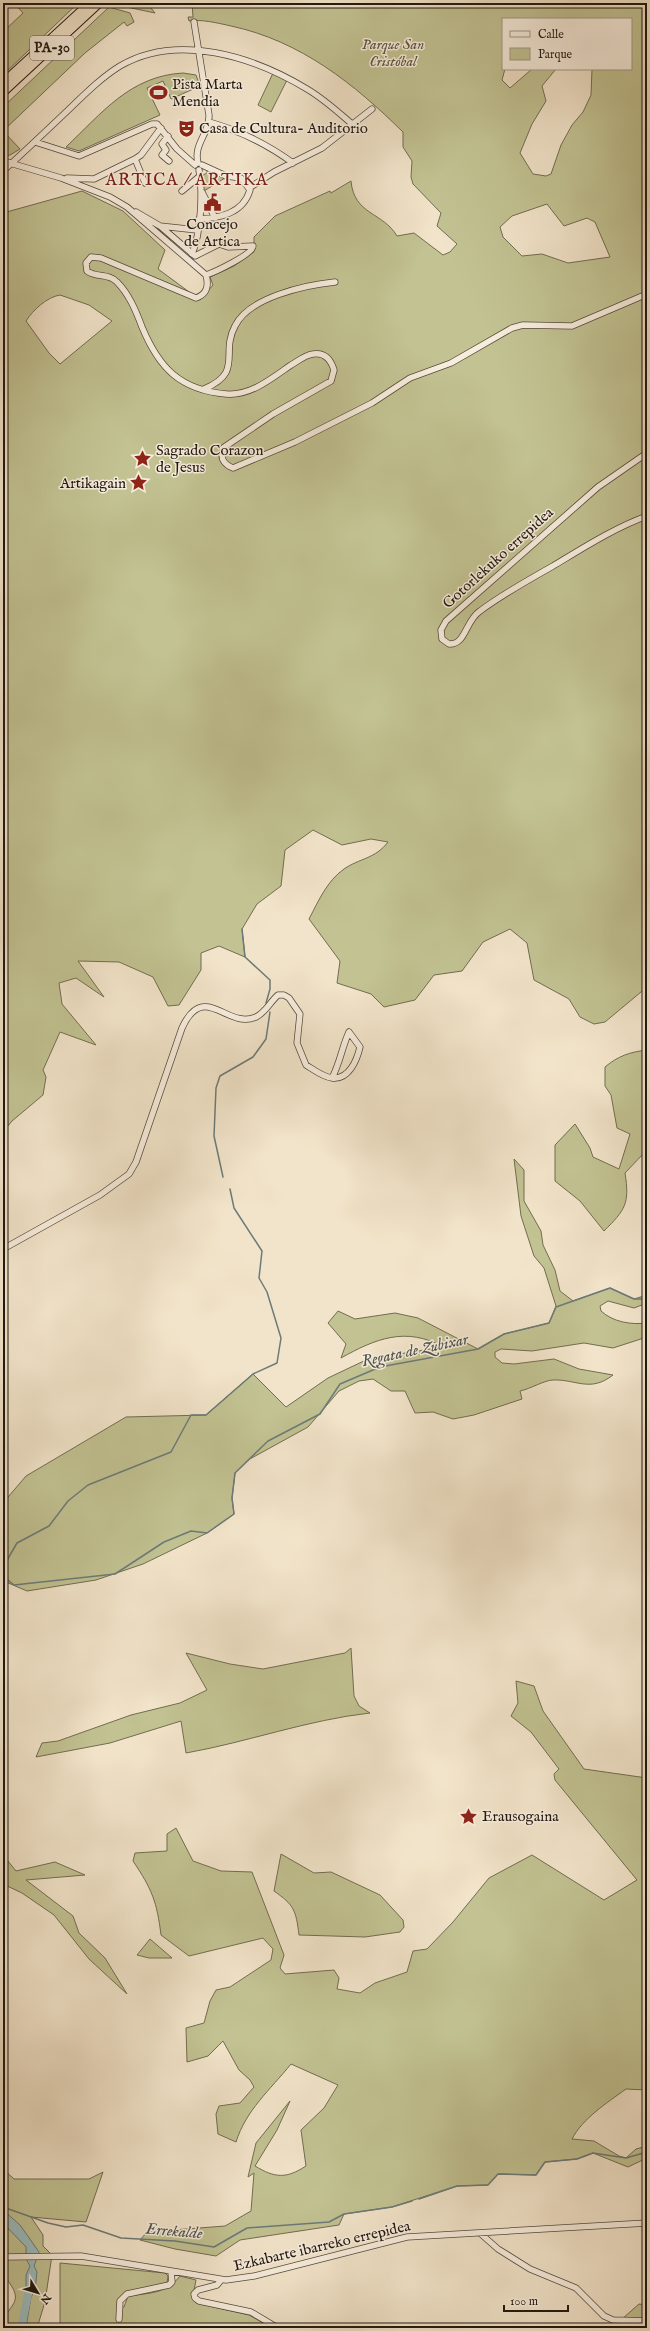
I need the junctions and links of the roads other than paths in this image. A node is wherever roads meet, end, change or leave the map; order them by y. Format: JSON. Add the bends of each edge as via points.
{"nodes":[{"id":1,"x":90,"y":3,"type":"edge"},
{"id":2,"x":99,"y":3,"type":"edge"},
{"id":3,"x":194,"y":22,"type":"dead end"},
{"id":4,"x":198,"y":50,"type":"junction"},
{"id":5,"x":3,"y":83,"type":"edge"},
{"id":6,"x":3,"y":92,"type":"edge"},
{"id":7,"x":372,"y":109,"type":"dead end"},
{"id":8,"x":209,"y":122,"type":"junction"},
{"id":9,"x":352,"y":124,"type":"junction"},
{"id":10,"x":161,"y":128,"type":"junction"},
{"id":11,"x":168,"y":136,"type":"junction"},
{"id":12,"x":35,"y":142,"type":"junction"},
{"id":13,"x":135,"y":159,"type":"junction"},
{"id":14,"x":3,"y":162,"type":"edge"},
{"id":15,"x":169,"y":162,"type":"dead end"},
{"id":16,"x":293,"y":163,"type":"junction"},
{"id":17,"x":11,"y":164,"type":"junction"},
{"id":18,"x":198,"y":166,"type":"junction"},
{"id":19,"x":3,"y":171,"type":"edge"},
{"id":20,"x":200,"y":176,"type":"junction"},
{"id":21,"x":62,"y":178,"type":"junction"},
{"id":22,"x":145,"y":183,"type":"dead end"},
{"id":23,"x":249,"y":188,"type":"junction"},
{"id":24,"x":182,"y":191,"type":"dead end"},
{"id":25,"x":202,"y":192,"type":"junction"},
{"id":26,"x":130,"y":210,"type":"junction"},
{"id":27,"x":216,"y":218,"type":"junction"},
{"id":28,"x":199,"y":219,"type":"junction"},
{"id":29,"x":160,"y":226,"type":"junction"},
{"id":30,"x":197,"y":230,"type":"junction"},
{"id":31,"x":192,"y":254,"type":"junction"},
{"id":32,"x":206,"y":275,"type":"junction"},
{"id":33,"x":335,"y":282,"type":"dead end"},
{"id":34,"x":647,"y":294,"type":"edge"},
{"id":35,"x":204,"y":389,"type":"junction"},
{"id":36,"x":647,"y":453,"type":"edge"},
{"id":37,"x":647,"y":516,"type":"edge"},
{"id":38,"x":332,"y":1078,"type":"junction"},
{"id":39,"x":3,"y":1249,"type":"edge"},
{"id":40,"x":647,"y":2223,"type":"edge"},
{"id":41,"x":481,"y":2234,"type":"junction"},
{"id":42,"x":4,"y":2257,"type":"edge"},
{"id":43,"x":172,"y":2272,"type":"junction"},
{"id":44,"x":179,"y":2274,"type":"junction"},
{"id":45,"x":220,"y":2280,"type":"junction"},
{"id":46,"x":172,"y":2282,"type":"junction"},
{"id":47,"x":119,"y":2319,"type":"dead end"},
{"id":48,"x":647,"y":2321,"type":"edge"},
{"id":49,"x":278,"y":2328,"type":"edge"}],
"edges":[{"from":1,"to":5,"type":"highway","number":"PA-30"},
{"from":2,"to":6,"type":"highway","number":"PA-30"},
{"from":3,"to":4,"type":"street"},
{"from":4,"to":8,"type":"street"},
{"from":4,"to":9,"type":"street","via":[[232,57],[278,73],[321,98]]},
{"from":4,"to":12,"type":"street","via":[[154,53],[122,66],[90,90]]},
{"from":7,"to":9,"type":"street"},
{"from":8,"to":16,"type":"street","via":[[251,136]]},
{"from":8,"to":18,"type":"street","via":[[198,146]]},
{"from":9,"to":16,"type":"street","via":[[322,148]]},
{"from":10,"to":11,"type":"street"},
{"from":10,"to":12,"type":"street","via":[[152,124],[79,156]]},
{"from":10,"to":13,"type":"street","via":[[141,155]]},
{"from":11,"to":15,"type":"street","via":[[162,144],[166,150],[162,155]]},
{"from":11,"to":18,"type":"street","via":[[177,149]]},
{"from":12,"to":17,"type":"street"},
{"from":13,"to":21,"type":"street","via":[[94,179]]},
{"from":13,"to":22,"type":"street"},
{"from":14,"to":17,"type":"street"},
{"from":16,"to":23,"type":"street"},
{"from":17,"to":19,"type":"street"},
{"from":17,"to":21,"type":"street"},
{"from":18,"to":20,"type":"street"},
{"from":18,"to":23,"type":"street","via":[[226,176],[241,178]]},
{"from":20,"to":24,"type":"street"},
{"from":20,"to":25,"type":"street"},
{"from":21,"to":26,"type":"street","via":[[101,192]]},
{"from":23,"to":27,"type":"street","via":[[248,196],[232,212]]},
{"from":25,"to":27,"type":"street"},
{"from":25,"to":28,"type":"street"},
{"from":26,"to":29,"type":"street"},
{"from":26,"to":32,"type":"street"},
{"from":27,"to":28,"type":"street"},
{"from":28,"to":30,"type":"street"},
{"from":29,"to":30,"type":"street"},
{"from":29,"to":31,"type":"street"},
{"from":30,"to":31,"type":"street"},
{"from":31,"to":32,"type":"street","via":[[199,255],[219,244],[252,246],[250,252],[224,268]]},
{"from":32,"to":35,"type":"street","via":[[208,286],[201,296],[196,298],[101,258],[91,257],[86,263],[87,271],[91,275],[112,278],[120,286],[133,306],[159,362],[182,382]]},
{"from":33,"to":35,"type":"street","via":[[300,289],[256,304],[244,313],[234,327],[226,373],[219,382]]},
{"from":34,"to":35,"type":"street","via":[[572,326],[523,325],[512,328],[451,363],[410,378],[372,403],[295,442],[233,468],[226,465],[220,455],[222,448],[239,435],[331,381],[334,370],[328,357],[312,354],[242,393],[223,394]]},
{"from":36,"to":37,"type":"street","name":"Gotorlekuko errepidea","via":[[598,487],[446,621],[441,630],[442,639],[449,644],[457,643],[462,639],[472,616],[490,603],[629,522]]},
{"from":38,"to":38,"type":"street","via":[[340,1077],[358,1058],[360,1047],[349,1032]]},
{"from":38,"to":39,"type":"street","via":[[306,1065],[297,1042],[300,1014],[290,998],[284,995],[278,995],[265,1011],[250,1019],[231,1017],[210,1006],[193,1012],[182,1028],[136,1162],[129,1174],[100,1195]]},
{"from":40,"to":41,"type":"street","name":"Ezkabarte ibarreko errepidea"},
{"from":41,"to":45,"type":"street","name":"Ezkabarte ibarreko errepidea","via":[[407,2237],[254,2276]]},
{"from":41,"to":48,"type":"street","via":[[498,2249],[530,2269],[576,2288],[604,2316],[613,2320]]},
{"from":42,"to":43,"type":"street","name":"Ezkabarte ibarreko errepidea","via":[[81,2256]]},
{"from":43,"to":44,"type":"street","name":"Ezkabarte ibarreko errepidea"},
{"from":43,"to":46,"type":"street"},
{"from":44,"to":45,"type":"street","name":"Ezkabarte ibarreko errepidea"},
{"from":44,"to":46,"type":"street"},
{"from":45,"to":49,"type":"street","via":[[217,2286],[198,2290],[194,2294],[195,2298],[251,2312]]},
{"from":46,"to":47,"type":"street","via":[[152,2290],[127,2294],[120,2301]]}]}
